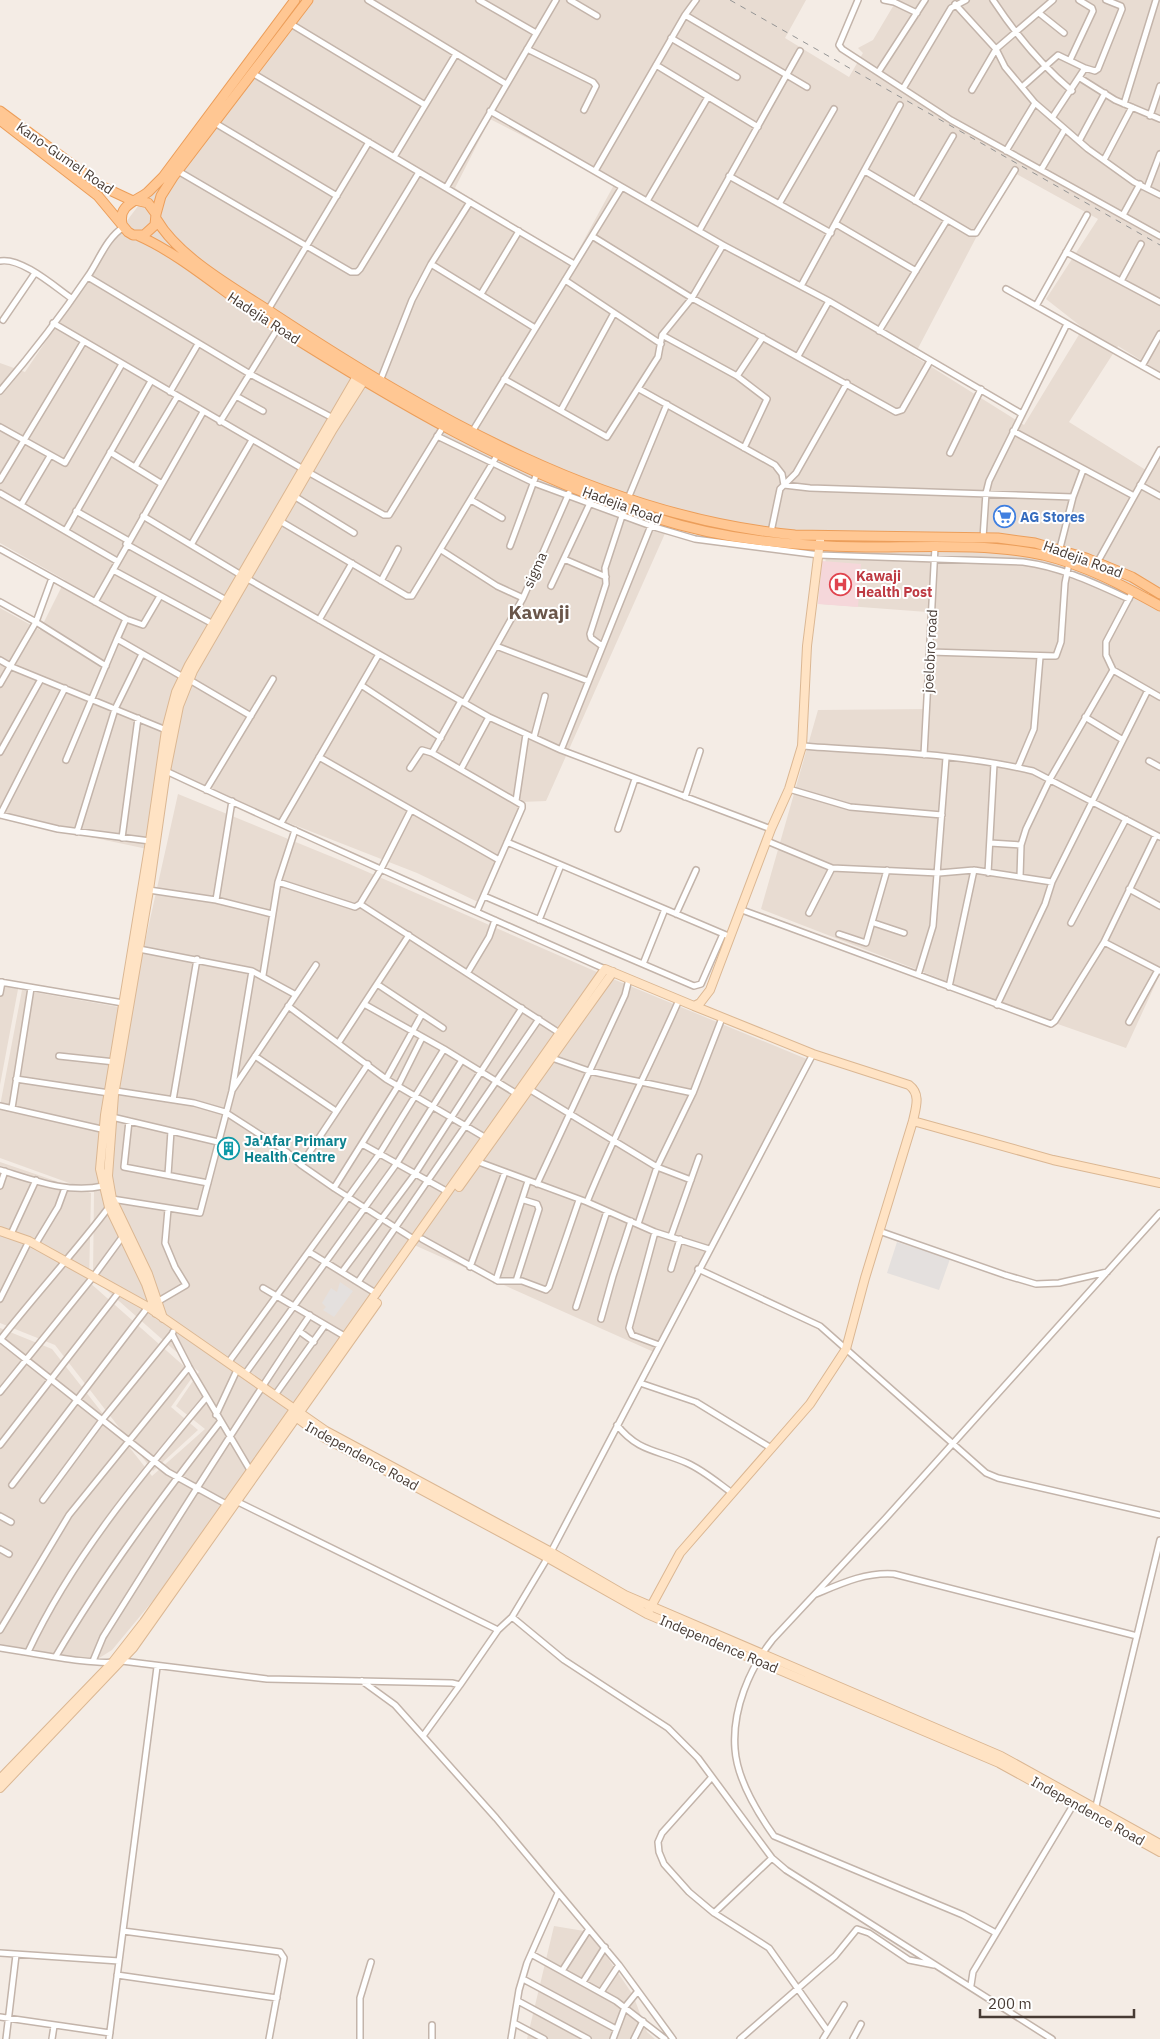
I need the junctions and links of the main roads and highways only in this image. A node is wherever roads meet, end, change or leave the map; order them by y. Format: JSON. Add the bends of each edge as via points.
{"nodes":[{"id":1,"x":295,"y":0,"type":"edge"},
{"id":2,"x":308,"y":0,"type":"edge"},
{"id":3,"x":0,"y":111,"type":"edge"},
{"id":4,"x":0,"y":120,"type":"edge"},
{"id":5,"x":134,"y":201,"type":"junction"},
{"id":6,"x":157,"y":217,"type":"junction"},
{"id":7,"x":123,"y":226,"type":"junction"},
{"id":8,"x":139,"y":236,"type":"junction"},
{"id":9,"x":362,"y":375,"type":"junction"},
{"id":10,"x":306,"y":471,"type":"junction"},
{"id":11,"x":819,"y":534,"type":"junction"},
{"id":12,"x":820,"y":546,"type":"junction"},
{"id":13,"x":244,"y":577,"type":"junction"},
{"id":14,"x":1132,"y":577,"type":"junction"},
{"id":15,"x":1130,"y":593,"type":"junction"},
{"id":16,"x":1160,"y":594,"type":"edge"},
{"id":17,"x":1160,"y":606,"type":"edge"},
{"id":18,"x":185,"y":678,"type":"junction"},
{"id":19,"x":140,"y":922,"type":"junction"},
{"id":20,"x":609,"y":971,"type":"junction"},
{"id":21,"x":694,"y":1006,"type":"junction"},
{"id":22,"x":112,"y":1092,"type":"junction"},
{"id":23,"x":913,"y":1121,"type":"junction"},
{"id":24,"x":107,"y":1130,"type":"junction"},
{"id":25,"x":474,"y":1160,"type":"junction"},
{"id":26,"x":1160,"y":1183,"type":"edge"},
{"id":27,"x":111,"y":1203,"type":"junction"},
{"id":28,"x":0,"y":1231,"type":"edge"},
{"id":29,"x":419,"y":1240,"type":"junction"},
{"id":30,"x":156,"y":1313,"type":"junction"},
{"id":31,"x":163,"y":1318,"type":"junction"},
{"id":32,"x":295,"y":1413,"type":"junction"},
{"id":33,"x":183,"y":1572,"type":"junction"},
{"id":34,"x":649,"y":1611,"type":"junction"},
{"id":35,"x":9,"y":1774,"type":"junction"},
{"id":36,"x":0,"y":1779,"type":"edge"},
{"id":37,"x":0,"y":1788,"type":"edge"},
{"id":38,"x":1095,"y":1811,"type":"junction"},
{"id":39,"x":1160,"y":1844,"type":"edge"},
{"id":40,"x":1160,"y":1852,"type":"edge"}],
"edges":[{"from":1,"to":5,"type":"main road","via":[[163,177]]},
{"from":2,"to":6,"type":"main road","via":[[178,171],[161,196]]},
{"from":3,"to":5,"type":"main road","name":"Kano-Gumel Road","via":[[101,186]]},
{"from":4,"to":7,"type":"main road","name":"Kano-Gumel Road","via":[[98,196]]},
{"from":5,"to":6,"type":"main road","via":[[148,203]]},
{"from":5,"to":7,"type":"main road","via":[[124,208]]},
{"from":6,"to":8,"type":"main road","via":[[149,233]]},
{"from":6,"to":9,"type":"main road","name":"Hadejia Road","via":[[174,243],[248,299]]},
{"from":7,"to":8,"type":"main road"},
{"from":8,"to":9,"type":"main road","name":"Hadejia Road","via":[[164,249],[242,306]]},
{"from":9,"to":10,"type":"main road"},
{"from":9,"to":10,"type":"main road","via":[[331,417]]},
{"from":9,"to":11,"type":"main road","name":"Hadejia Road","via":[[380,381],[472,432],[565,475],[628,498],[687,518],[771,533]]},
{"from":9,"to":12,"type":"main road","name":"Hadejia Road","via":[[443,427],[570,491],[652,522],[734,537]]},
{"from":10,"to":13,"type":"main road"},
{"from":10,"to":13,"type":"main road","via":[[280,521]]},
{"from":11,"to":12,"type":"main road"},
{"from":11,"to":14,"type":"main road","name":"Hadejia Road","via":[[983,538],[1035,543],[1060,548]]},
{"from":12,"to":15,"type":"main road","name":"Hadejia Road","via":[[935,547],[1025,553]]},
{"from":12,"to":21,"type":"main road","via":[[807,646],[802,746],[789,789],[742,910],[727,935],[710,990]]},
{"from":13,"to":18,"type":"main road"},
{"from":13,"to":18,"type":"main road","via":[[226,600]]},
{"from":14,"to":15,"type":"main road"},
{"from":14,"to":16,"type":"main road","name":"Hadejia Road"},
{"from":15,"to":17,"type":"main road","name":"Hadejia Road"},
{"from":18,"to":19,"type":"main road","via":[[166,771],[149,890]]},
{"from":18,"to":19,"type":"main road","via":[[166,730]]},
{"from":19,"to":22,"type":"main road","via":[[124,1003]]},
{"from":19,"to":22,"type":"main road","via":[[139,949]]},
{"from":20,"to":21,"type":"main road"},
{"from":20,"to":25,"type":"main road","via":[[552,1058]]},
{"from":20,"to":25,"type":"main road","via":[[517,1094]]},
{"from":21,"to":23,"type":"main road","via":[[813,1054],[909,1085],[918,1096]]},
{"from":22,"to":24,"type":"main road"},
{"from":22,"to":24,"type":"main road","via":[[112,1117]]},
{"from":23,"to":26,"type":"main road","via":[[1053,1160]]},
{"from":23,"to":34,"type":"main road","via":[[846,1349],[810,1404],[680,1553]]},
{"from":24,"to":27,"type":"main road"},
{"from":24,"to":27,"type":"main road","via":[[100,1169]]},
{"from":25,"to":29,"type":"main road"},
{"from":25,"to":29,"type":"main road"},
{"from":27,"to":30,"type":"main road"},
{"from":27,"to":31,"type":"main road","via":[[148,1274]]},
{"from":28,"to":30,"type":"main road","via":[[32,1243]]},
{"from":29,"to":32,"type":"main road"},
{"from":29,"to":32,"type":"main road","via":[[346,1337]]},
{"from":30,"to":31,"type":"main road"},
{"from":31,"to":32,"type":"main road","via":[[174,1331],[228,1363]]},
{"from":32,"to":33,"type":"main road"},
{"from":32,"to":33,"type":"main road","via":[[226,1504]]},
{"from":32,"to":34,"type":"main road","name":"Independence Road","via":[[323,1437],[550,1555]]},
{"from":33,"to":35,"type":"main road","via":[[112,1663]]},
{"from":33,"to":35,"type":"main road","via":[[122,1661]]},
{"from":34,"to":38,"type":"main road","name":"Independence Road","via":[[990,1758]]},
{"from":35,"to":36,"type":"main road"},
{"from":35,"to":37,"type":"main road"},
{"from":38,"to":39,"type":"main road","name":"Independence Road"},
{"from":38,"to":40,"type":"main road","name":"Independence Road"}]}
